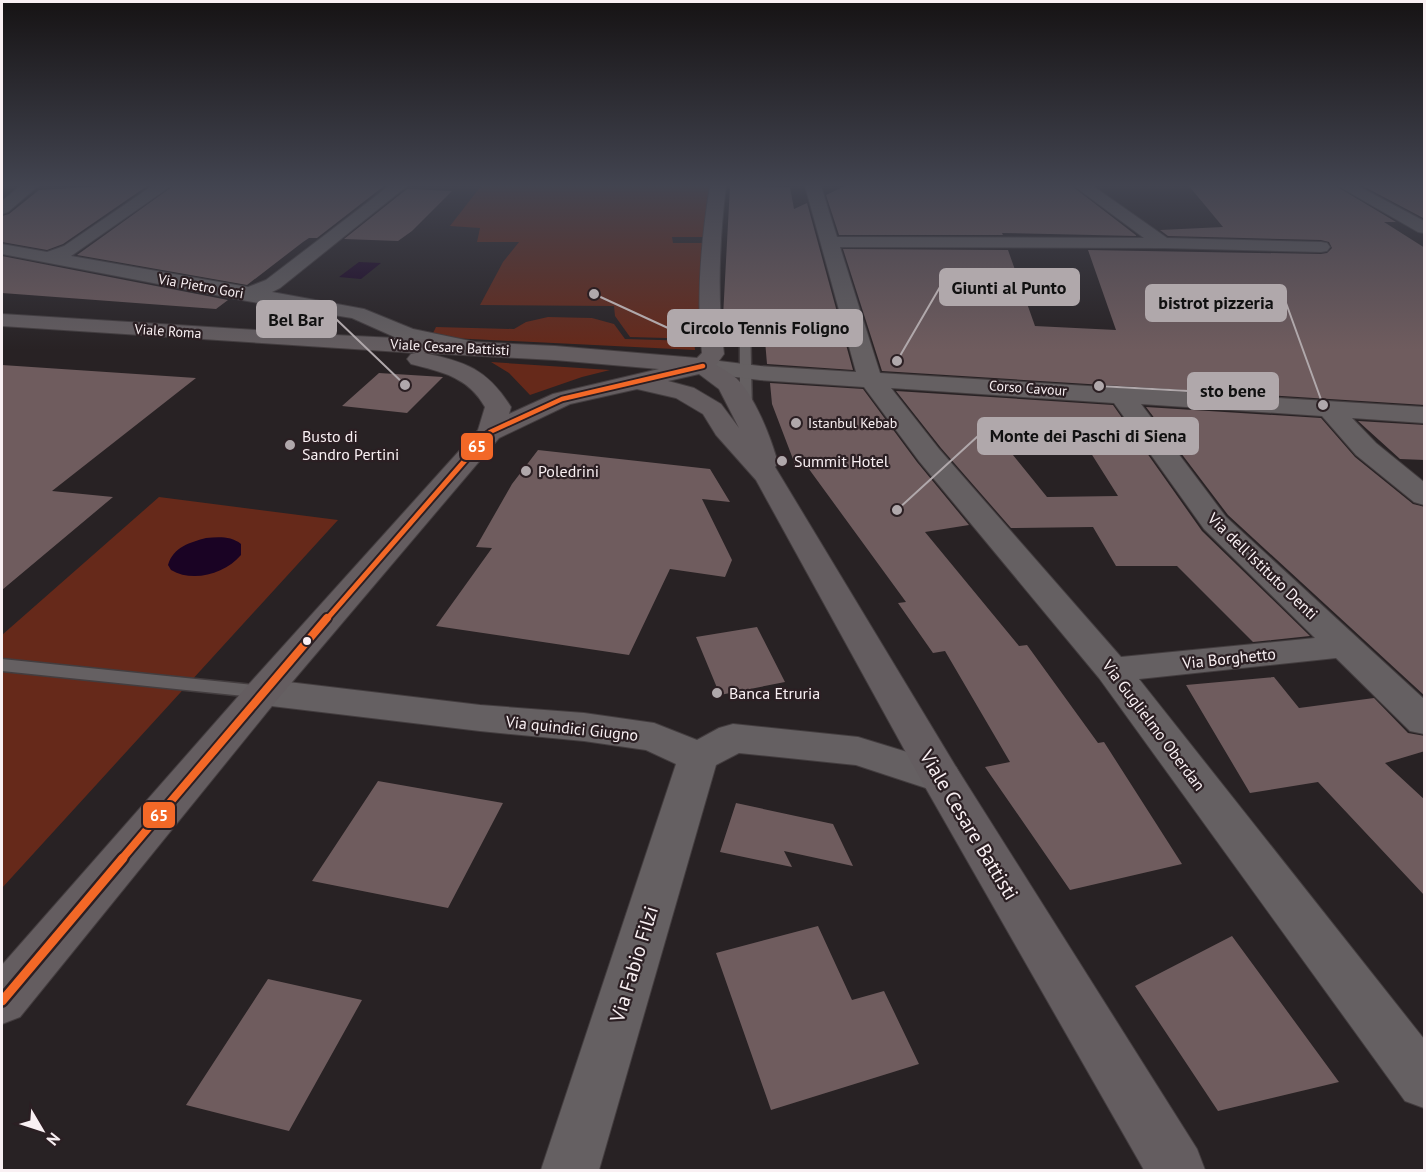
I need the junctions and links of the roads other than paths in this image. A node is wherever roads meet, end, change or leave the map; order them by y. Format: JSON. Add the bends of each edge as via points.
{"nodes":[{"id":1,"x":84,"y":241,"type":"edge"},
{"id":2,"x":329,"y":241,"type":"edge"},
{"id":3,"x":710,"y":241,"type":"edge"},
{"id":4,"x":1160,"y":241,"type":"edge"},
{"id":5,"x":828,"y":242,"type":"joint"},
{"id":6,"x":1163,"y":243,"type":"junction"},
{"id":7,"x":1321,"y":247,"type":"dead end"},
{"id":8,"x":2,"y":249,"type":"edge"},
{"id":9,"x":49,"y":258,"type":"junction"},
{"id":10,"x":247,"y":294,"type":"junction"},
{"id":11,"x":2,"y":320,"type":"edge"},
{"id":12,"x":745,"y":321,"type":"dead end"},
{"id":13,"x":335,"y":342,"type":"junction"},
{"id":14,"x":467,"y":347,"type":"junction"},
{"id":15,"x":703,"y":366,"type":"junction"},
{"id":16,"x":746,"y":372,"type":"junction"},
{"id":17,"x":870,"y":378,"type":"junction"},
{"id":18,"x":636,"y":381,"type":"junction"},
{"id":19,"x":1120,"y":394,"type":"junction"},
{"id":20,"x":1328,"y":408,"type":"junction"},
{"id":21,"x":746,"y":415,"type":"junction"},
{"id":22,"x":1425,"y":415,"type":"edge"},
{"id":23,"x":490,"y":432,"type":"junction"},
{"id":24,"x":768,"y":476,"type":"junction"},
{"id":25,"x":1425,"y":496,"type":"edge"},
{"id":26,"x":1346,"y":646,"type":"junction"},
{"id":27,"x":2,"y":664,"type":"edge"},
{"id":28,"x":1112,"y":670,"type":"junction"},
{"id":29,"x":263,"y":692,"type":"junction"},
{"id":30,"x":1425,"y":721,"type":"edge"},
{"id":31,"x":698,"y":757,"type":"junction"},
{"id":32,"x":941,"y":778,"type":"junction"},
{"id":33,"x":2,"y":1000,"type":"edge"},
{"id":34,"x":1425,"y":1082,"type":"edge"},
{"id":35,"x":570,"y":1170,"type":"edge"},
{"id":36,"x":1176,"y":1170,"type":"edge"}],
"edges":[{"from":1,"to":9,"type":"street"},
{"from":2,"to":10,"type":"street","via":[[273,284]]},
{"from":3,"to":15,"type":"main road","via":[[713,354]]},
{"from":4,"to":6,"type":"street"},
{"from":5,"to":6,"type":"street"},
{"from":5,"to":17,"type":"street"},
{"from":6,"to":7,"type":"street"},
{"from":8,"to":9,"type":"street","name":"Via Pietro Gori"},
{"from":9,"to":10,"type":"street","name":"Via Pietro Gori"},
{"from":10,"to":14,"type":"street","name":"Via Pietro Gori","via":[[357,313],[408,334]]},
{"from":11,"to":13,"type":"main road","name":"Viale Roma"},
{"from":12,"to":16,"type":"lane"},
{"from":13,"to":14,"type":"main road","name":"Viale Cesare Battisti"},
{"from":13,"to":23,"type":"main road","name":"Viale Cesare Battisti","via":[[455,367],[476,378],[489,390],[498,407]]},
{"from":14,"to":15,"type":"main road","name":"Viale Cesare Battisti"},
{"from":15,"to":16,"type":"street","name":"Corso Cavour"},
{"from":15,"to":18,"type":"main road"},
{"from":15,"to":21,"type":"main road","name":"Viale Cesare Battisti","via":[[728,384]]},
{"from":16,"to":17,"type":"street","name":"Corso Cavour"},
{"from":16,"to":21,"type":"lane"},
{"from":17,"to":19,"type":"street","name":"Corso Cavour"},
{"from":17,"to":28,"type":"street","name":"Via Guglielmo Oberdan","via":[[929,455]]},
{"from":18,"to":23,"type":"main road","via":[[562,399]]},
{"from":18,"to":24,"type":"main road","name":"Viale Cesare Battisti","via":[[685,393],[712,409]]},
{"from":19,"to":20,"type":"street","name":"Corso Cavour"},
{"from":19,"to":26,"type":"street","name":"Via dell'Istituto Denti","via":[[1215,523]]},
{"from":20,"to":22,"type":"street","name":"Corso Cavour"},
{"from":20,"to":25,"type":"street","via":[[1366,448]]},
{"from":21,"to":24,"type":"main road","name":"Viale Cesare Battisti"},
{"from":23,"to":29,"type":"main road"},
{"from":24,"to":32,"type":"main road","name":"Viale Cesare Battisti"},
{"from":26,"to":28,"type":"street","name":"Via Borghetto"},
{"from":26,"to":30,"type":"street","name":"Via dell'Istituto Denti"},
{"from":27,"to":29,"type":"lane"},
{"from":28,"to":34,"type":"street","name":"Via Guglielmo Oberdan"},
{"from":29,"to":31,"type":"street","name":"Via quindici Giugno","via":[[596,729],[654,738]]},
{"from":29,"to":33,"type":"main road"},
{"from":31,"to":32,"type":"street","via":[[733,738],[858,751]]},
{"from":31,"to":35,"type":"street","name":"Via Fabio Filzi"},
{"from":32,"to":36,"type":"main road","name":"Viale Cesare Battisti"}]}
